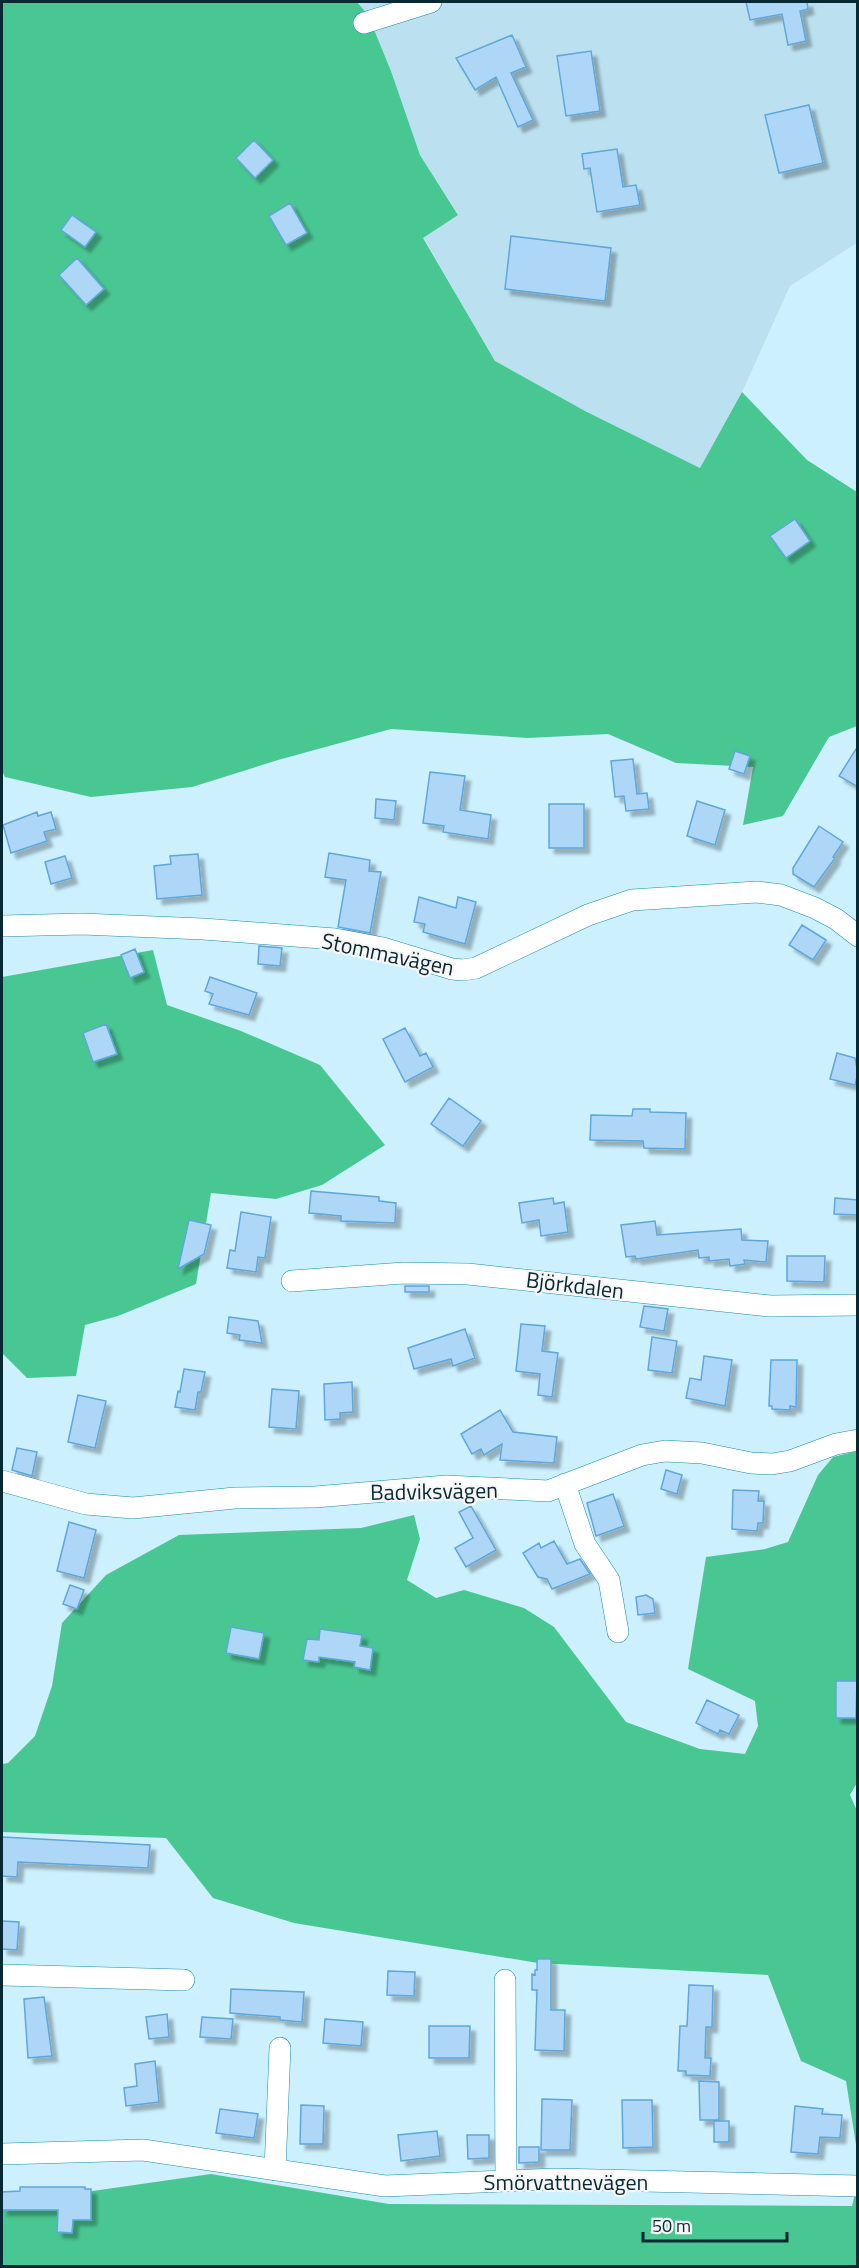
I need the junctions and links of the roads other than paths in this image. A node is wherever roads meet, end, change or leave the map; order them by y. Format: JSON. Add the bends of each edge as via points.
{"nodes":[{"id":1,"x":431,"y":2,"type":"edge"},
{"id":2,"x":364,"y":23,"type":"dead end"},
{"id":3,"x":2,"y":926,"type":"edge"},
{"id":4,"x":858,"y":936,"type":"edge"},
{"id":5,"x":292,"y":1281,"type":"dead end"},
{"id":6,"x":858,"y":1305,"type":"edge"},
{"id":7,"x":858,"y":1440,"type":"edge"},
{"id":8,"x":2,"y":1481,"type":"edge"},
{"id":9,"x":565,"y":1484,"type":"junction"},
{"id":10,"x":618,"y":1632,"type":"dead end"},
{"id":11,"x":2,"y":1975,"type":"edge"},
{"id":12,"x":184,"y":1980,"type":"dead end"},
{"id":13,"x":505,"y":1980,"type":"dead end"},
{"id":14,"x":280,"y":2049,"type":"dead end"},
{"id":15,"x":2,"y":2154,"type":"edge"},
{"id":16,"x":276,"y":2170,"type":"junction"},
{"id":17,"x":506,"y":2180,"type":"junction"},
{"id":18,"x":858,"y":2186,"type":"edge"}],
"edges":[{"from":1,"to":2,"type":"street"},
{"from":3,"to":4,"type":"street","name":"Stommavägen","via":[[82,924],[335,939],[463,970],[477,968],[588,915],[632,900],[757,892],[805,902]]},
{"from":5,"to":6,"type":"street","name":"Björkdalen","via":[[404,1273],[468,1274],[770,1306]]},
{"from":7,"to":9,"type":"street","name":"Badviksvägen","via":[[772,1464],[665,1451],[642,1455]]},
{"from":8,"to":9,"type":"street","name":"Badviksvägen","via":[[86,1504],[133,1508],[446,1486],[548,1491]]},
{"from":9,"to":10,"type":"street","via":[[585,1544],[609,1580]]},
{"from":11,"to":12,"type":"street"},
{"from":13,"to":17,"type":"street"},
{"from":14,"to":16,"type":"street"},
{"from":15,"to":16,"type":"street","name":"Smörvattnevägen","via":[[143,2150]]},
{"from":16,"to":17,"type":"street","name":"Smörvattnevägen","via":[[385,2186]]},
{"from":17,"to":18,"type":"street","name":"Smörvattnevägen"}]}
